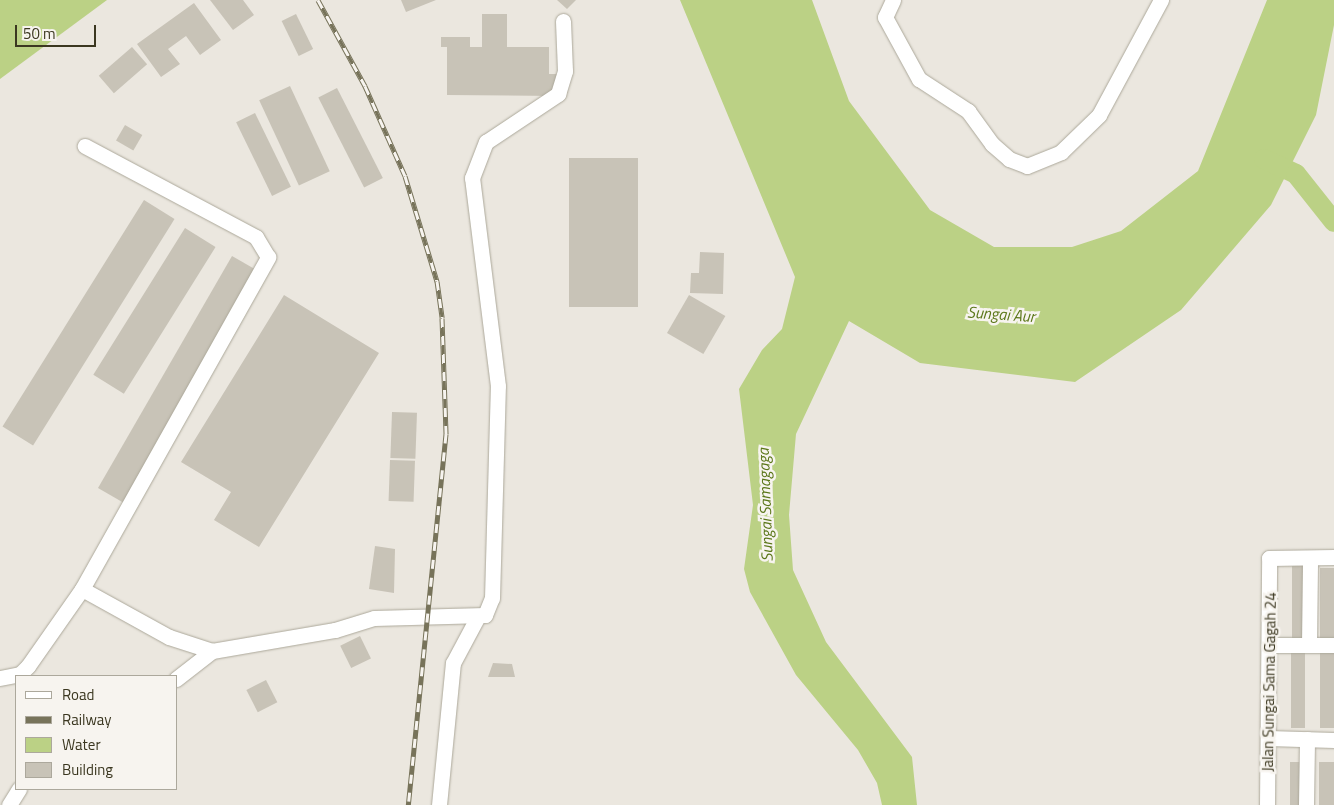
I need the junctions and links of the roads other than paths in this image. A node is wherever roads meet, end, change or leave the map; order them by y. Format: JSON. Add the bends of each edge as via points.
{"nodes":[{"id":1,"x":893,"y":0,"type":"edge"},
{"id":2,"x":1161,"y":0,"type":"edge"},
{"id":3,"x":563,"y":21,"type":"dead end"},
{"id":4,"x":85,"y":146,"type":"dead end"},
{"id":5,"x":1334,"y":557,"type":"edge"},
{"id":6,"x":1310,"y":558,"type":"junction"},
{"id":7,"x":82,"y":589,"type":"junction"},
{"id":8,"x":476,"y":618,"type":"junction"},
{"id":9,"x":1270,"y":645,"type":"junction"},
{"id":10,"x":1309,"y":645,"type":"junction"},
{"id":11,"x":1334,"y":645,"type":"edge"},
{"id":12,"x":212,"y":651,"type":"junction"},
{"id":13,"x":178,"y":677,"type":"edge"},
{"id":14,"x":0,"y":678,"type":"edge"},
{"id":15,"x":1268,"y":738,"type":"junction"},
{"id":16,"x":1308,"y":739,"type":"junction"},
{"id":17,"x":1334,"y":740,"type":"edge"},
{"id":18,"x":18,"y":790,"type":"edge"},
{"id":19,"x":9,"y":805,"type":"edge"},
{"id":20,"x":439,"y":805,"type":"edge"},
{"id":21,"x":1267,"y":805,"type":"edge"},
{"id":22,"x":1306,"y":805,"type":"edge"}],
"edges":[{"from":1,"to":2,"type":"street","via":[[885,17],[919,79],[968,111],[992,144],[1009,160],[1027,166],[1061,152],[1099,115]]},
{"from":3,"to":8,"type":"street","via":[[565,71],[558,94],[493,134],[478,152],[474,170],[472,204],[498,386],[492,598],[486,615]]},
{"from":4,"to":7,"type":"street","via":[[256,237],[268,257]]},
{"from":5,"to":6,"type":"street"},
{"from":6,"to":9,"type":"street","name":"Jalan Sungai Sama Gagah 24","via":[[1270,558]]},
{"from":6,"to":10,"type":"street"},
{"from":7,"to":12,"type":"street","via":[[169,637]]},
{"from":7,"to":14,"type":"street","via":[[28,666],[20,674]]},
{"from":8,"to":12,"type":"street","via":[[374,618],[335,630]]},
{"from":8,"to":20,"type":"street","via":[[453,663]]},
{"from":9,"to":10,"type":"street"},
{"from":9,"to":15,"type":"street","name":"Jalan Sungai Sama Gagah 24"},
{"from":10,"to":11,"type":"street"},
{"from":12,"to":13,"type":"street"},
{"from":15,"to":16,"type":"street"},
{"from":15,"to":21,"type":"street","name":"Jalan Sungai Sama Gagah 24"},
{"from":16,"to":17,"type":"street"},
{"from":16,"to":22,"type":"street"},
{"from":18,"to":19,"type":"street"}]}
